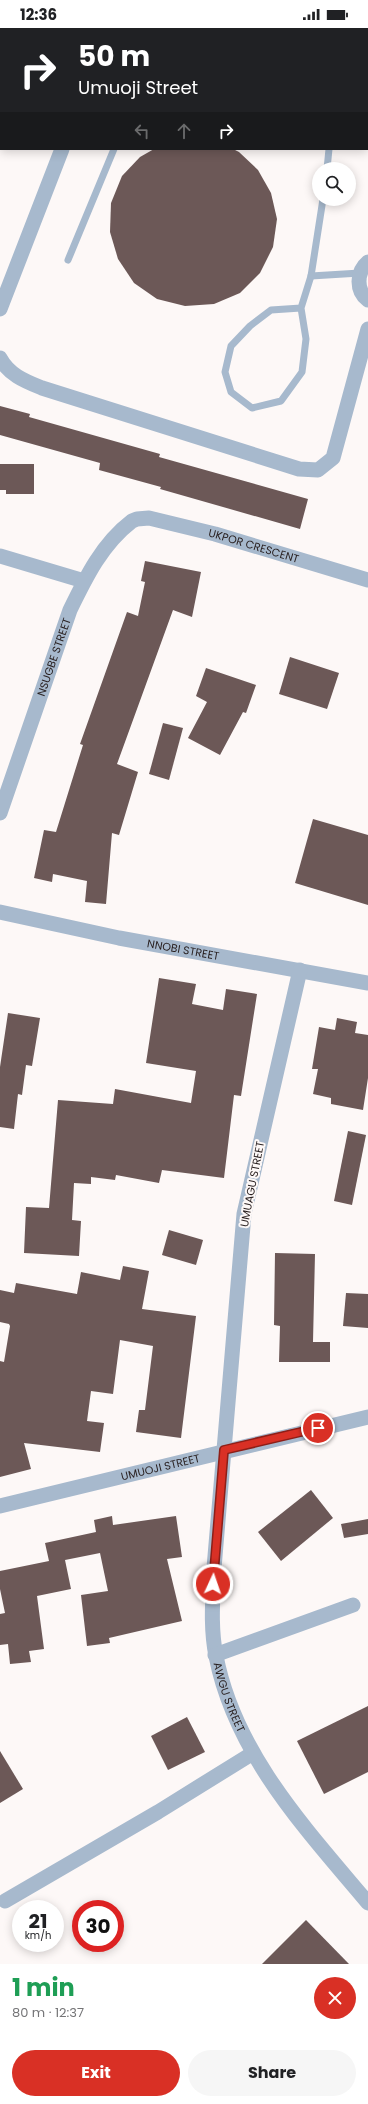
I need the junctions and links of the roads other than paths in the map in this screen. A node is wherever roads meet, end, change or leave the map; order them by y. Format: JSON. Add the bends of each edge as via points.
{"nodes":[{"id":1,"x":62,"y":150,"type":"edge"},
{"id":2,"x":114,"y":150,"type":"edge"},
{"id":3,"x":330,"y":150,"type":"edge"},
{"id":4,"x":328,"y":162,"type":"edge"},
{"id":5,"x":322,"y":206,"type":"edge"},
{"id":6,"x":68,"y":260,"type":"dead end"},
{"id":7,"x":364,"y":268,"type":"edge"},
{"id":8,"x":311,"y":276,"type":"junction"},
{"id":9,"x":368,"y":300,"type":"edge"},
{"id":10,"x":301,"y":308,"type":"junction"},
{"id":11,"x":0,"y":309,"type":"edge"},
{"id":12,"x":368,"y":329,"type":"edge"},
{"id":13,"x":0,"y":358,"type":"edge"},
{"id":14,"x":137,"y":519,"type":"joint"},
{"id":15,"x":0,"y":556,"type":"edge"},
{"id":16,"x":368,"y":580,"type":"edge"},
{"id":17,"x":84,"y":581,"type":"junction"},
{"id":18,"x":0,"y":813,"type":"edge"},
{"id":19,"x":0,"y":912,"type":"edge"},
{"id":20,"x":300,"y":970,"type":"junction"},
{"id":21,"x":368,"y":983,"type":"edge"},
{"id":22,"x":368,"y":1417,"type":"edge"},
{"id":23,"x":224,"y":1450,"type":"junction"},
{"id":24,"x":0,"y":1506,"type":"edge"},
{"id":25,"x":353,"y":1605,"type":"dead end"},
{"id":26,"x":216,"y":1655,"type":"junction"},
{"id":27,"x":252,"y":1753,"type":"junction"},
{"id":28,"x":5,"y":1901,"type":"dead end"},
{"id":29,"x":368,"y":1903,"type":"edge"}],
"edges":[{"from":1,"to":11,"type":"street"},
{"from":2,"to":6,"type":"lane"},
{"from":3,"to":4,"type":"lane"},
{"from":5,"to":8,"type":"lane"},
{"from":7,"to":8,"type":"lane"},
{"from":7,"to":9,"type":"street","via":[[359,286],[364,298]]},
{"from":8,"to":10,"type":"lane"},
{"from":10,"to":10,"type":"lane","via":[[306,339],[302,372],[281,402],[252,408],[231,392],[225,372],[232,346],[250,326],[271,310]]},
{"from":12,"to":13,"type":"street","via":[[333,458],[318,470],[299,469],[42,388],[23,381],[5,368]]},
{"from":14,"to":16,"type":"street","name":"UKPOR CRESCENT","via":[[149,518],[215,534]]},
{"from":14,"to":17,"type":"street","name":"NSUGBE STREET","via":[[102,551]]},
{"from":15,"to":17,"type":"street"},
{"from":17,"to":18,"type":"street","name":"NSUGBE STREET","via":[[68,618]]},
{"from":19,"to":20,"type":"street","name":"NNOBI STREET","via":[[120,938]]},
{"from":20,"to":21,"type":"street","name":"NNOBI STREET"},
{"from":20,"to":23,"type":"street","name":"UMUAGU STREET","via":[[244,1214]]},
{"from":22,"to":23,"type":"street","name":"UMUOJI STREET"},
{"from":23,"to":24,"type":"street","name":"UMUOJI STREET"},
{"from":23,"to":26,"type":"street","name":"AWGU STREET","via":[[212,1607]]},
{"from":25,"to":26,"type":"street"},
{"from":26,"to":27,"type":"street","name":"AWGU STREET","via":[[236,1722]]},
{"from":27,"to":28,"type":"street","via":[[158,1812]]},
{"from":27,"to":29,"type":"street","name":"AWGU STREET","via":[[282,1798]]}]}
